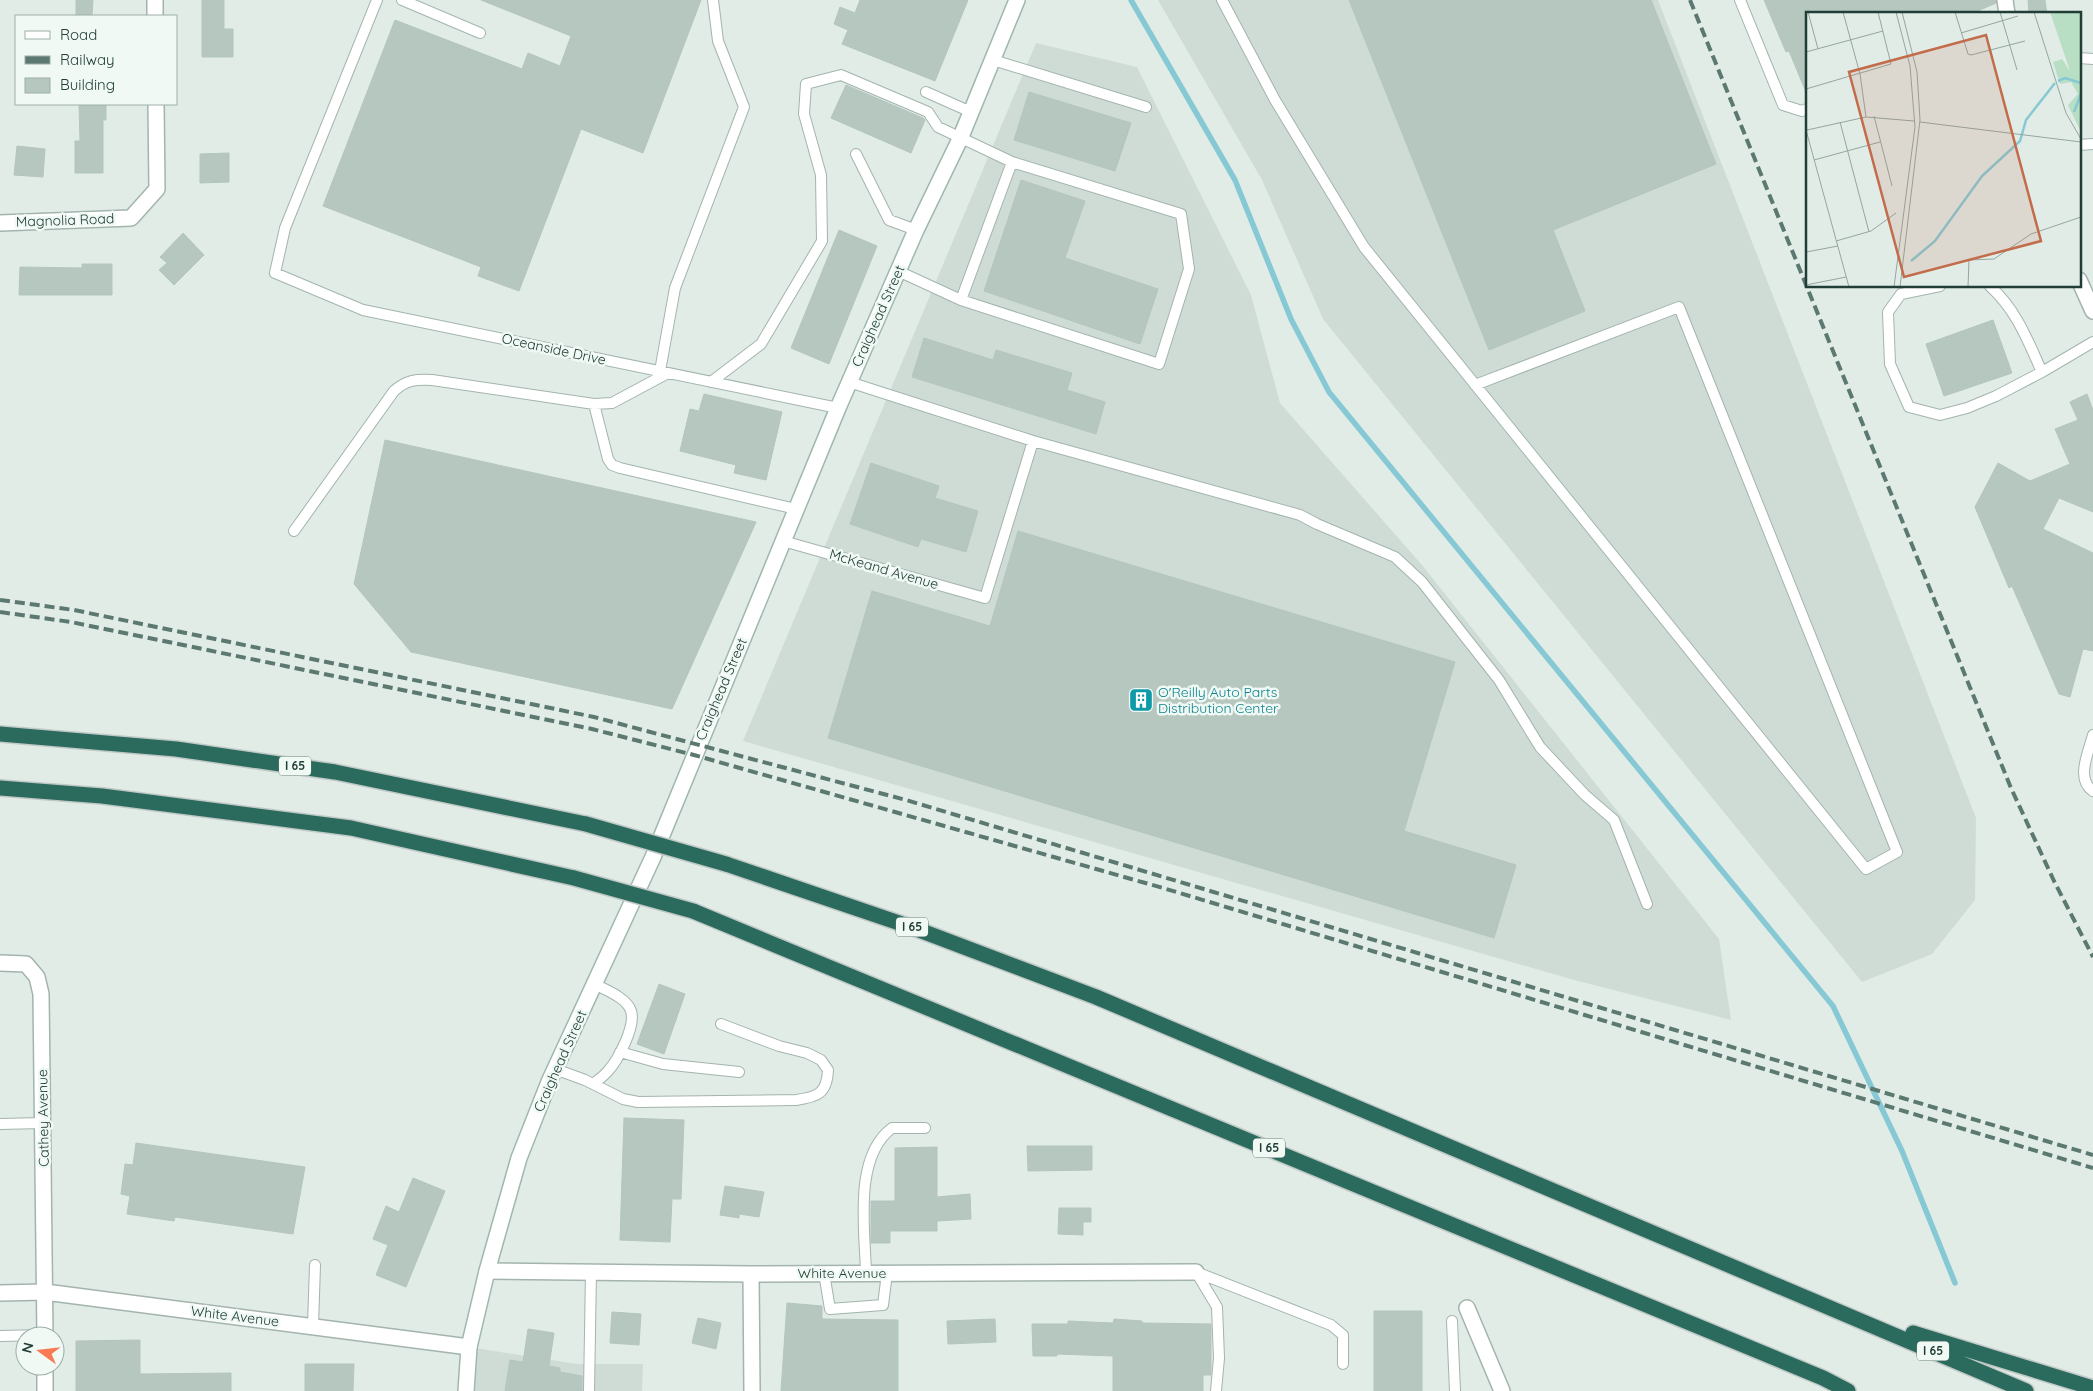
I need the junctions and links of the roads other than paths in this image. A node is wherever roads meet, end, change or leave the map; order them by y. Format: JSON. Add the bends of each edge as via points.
{"nodes":[{"id":1,"x":155,"y":0,"type":"edge"},
{"id":2,"x":377,"y":0,"type":"edge"},
{"id":3,"x":402,"y":0,"type":"edge"},
{"id":4,"x":713,"y":0,"type":"edge"},
{"id":5,"x":1017,"y":0,"type":"edge"},
{"id":6,"x":1222,"y":0,"type":"edge"},
{"id":7,"x":1740,"y":0,"type":"edge"},
{"id":8,"x":155,"y":15,"type":"edge"},
{"id":9,"x":480,"y":33,"type":"dead end"},
{"id":10,"x":2080,"y":58,"type":"edge"},
{"id":11,"x":2093,"y":59,"type":"edge"},
{"id":12,"x":993,"y":60,"type":"junction"},
{"id":13,"x":926,"y":92,"type":"dead end"},
{"id":14,"x":156,"y":105,"type":"edge"},
{"id":15,"x":1146,"y":107,"type":"dead end"},
{"id":16,"x":1806,"y":109,"type":"edge"},
{"id":17,"x":971,"y":112,"type":"junction"},
{"id":18,"x":960,"y":139,"type":"junction"},
{"id":19,"x":2093,"y":144,"type":"edge"},
{"id":20,"x":2080,"y":145,"type":"edge"},
{"id":21,"x":856,"y":154,"type":"dead end"},
{"id":22,"x":1012,"y":162,"type":"junction"},
{"id":23,"x":0,"y":223,"type":"edge"},
{"id":24,"x":916,"y":230,"type":"junction"},
{"id":25,"x":898,"y":271,"type":"junction"},
{"id":26,"x":2080,"y":282,"type":"edge"},
{"id":27,"x":1930,"y":288,"type":"edge"},
{"id":28,"x":1992,"y":288,"type":"edge"},
{"id":29,"x":961,"y":300,"type":"junction"},
{"id":30,"x":2093,"y":312,"type":"edge"},
{"id":31,"x":2093,"y":342,"type":"edge"},
{"id":32,"x":664,"y":372,"type":"junction"},
{"id":33,"x":2042,"y":372,"type":"junction"},
{"id":34,"x":711,"y":382,"type":"junction"},
{"id":35,"x":849,"y":382,"type":"junction"},
{"id":36,"x":1475,"y":385,"type":"junction"},
{"id":37,"x":594,"y":404,"type":"junction"},
{"id":38,"x":838,"y":408,"type":"junction"},
{"id":39,"x":1034,"y":441,"type":"junction"},
{"id":40,"x":796,"y":509,"type":"junction"},
{"id":41,"x":294,"y":531,"type":"dead end"},
{"id":42,"x":783,"y":541,"type":"junction"},
{"id":43,"x":0,"y":734,"type":"edge"},
{"id":44,"x":2093,"y":735,"type":"edge"},
{"id":45,"x":0,"y":788,"type":"edge"},
{"id":46,"x":2093,"y":791,"type":"edge"},
{"id":47,"x":1647,"y":904,"type":"dead end"},
{"id":48,"x":5,"y":964,"type":"edge"},
{"id":49,"x":594,"y":984,"type":"junction"},
{"id":50,"x":721,"y":1024,"type":"dead end"},
{"id":51,"x":620,"y":1052,"type":"junction"},
{"id":52,"x":555,"y":1069,"type":"junction"},
{"id":53,"x":739,"y":1072,"type":"dead end"},
{"id":54,"x":593,"y":1084,"type":"junction"},
{"id":55,"x":43,"y":1123,"type":"junction"},
{"id":56,"x":0,"y":1124,"type":"edge"},
{"id":57,"x":925,"y":1128,"type":"dead end"},
{"id":58,"x":315,"y":1264,"type":"dead end"},
{"id":59,"x":487,"y":1271,"type":"junction"},
{"id":60,"x":591,"y":1272,"type":"junction"},
{"id":61,"x":1196,"y":1272,"type":"junction"},
{"id":62,"x":824,"y":1273,"type":"junction"},
{"id":63,"x":866,"y":1273,"type":"junction"},
{"id":64,"x":887,"y":1273,"type":"junction"},
{"id":65,"x":752,"y":1274,"type":"junction"},
{"id":66,"x":45,"y":1292,"type":"junction"},
{"id":67,"x":0,"y":1293,"type":"edge"},
{"id":68,"x":1467,"y":1308,"type":"dead end"},
{"id":69,"x":1840,"y":1311,"type":"junction"},
{"id":70,"x":1452,"y":1321,"type":"dead end"},
{"id":71,"x":45,"y":1326,"type":"edge"},
{"id":72,"x":313,"y":1326,"type":"junction"},
{"id":73,"x":0,"y":1336,"type":"edge"},
{"id":74,"x":15,"y":1336,"type":"edge"},
{"id":75,"x":469,"y":1346,"type":"junction"},
{"id":76,"x":1343,"y":1364,"type":"dead end"},
{"id":77,"x":45,"y":1376,"type":"edge"},
{"id":78,"x":2093,"y":1388,"type":"edge"},
{"id":79,"x":1847,"y":1390,"type":"edge"},
{"id":80,"x":45,"y":1391,"type":"edge"},
{"id":81,"x":466,"y":1391,"type":"edge"},
{"id":82,"x":589,"y":1391,"type":"edge"},
{"id":83,"x":752,"y":1391,"type":"edge"},
{"id":84,"x":1216,"y":1391,"type":"edge"},
{"id":85,"x":1455,"y":1391,"type":"edge"},
{"id":86,"x":1502,"y":1391,"type":"edge"},
{"id":87,"x":2026,"y":1391,"type":"edge"}],
"edges":[{"from":1,"to":8,"type":"street"},
{"from":2,"to":32,"type":"lane","name":"Oceanside Drive","via":[[285,228],[275,272],[363,310]]},
{"from":3,"to":9,"type":"lane"},
{"from":4,"to":32,"type":"lane","via":[[718,41],[744,107],[675,288]]},
{"from":5,"to":12,"type":"street","name":"Craighead Street"},
{"from":6,"to":36,"type":"lane","via":[[1275,100],[1364,246]]},
{"from":7,"to":16,"type":"lane","via":[[1783,105]]},
{"from":10,"to":11,"type":"lane"},
{"from":12,"to":15,"type":"lane"},
{"from":12,"to":17,"type":"street","name":"Craighead Street"},
{"from":13,"to":17,"type":"lane"},
{"from":14,"to":23,"type":"street","name":"Magnolia Road","via":[[156,189],[130,218]]},
{"from":17,"to":18,"type":"street","name":"Craighead Street"},
{"from":18,"to":22,"type":"lane"},
{"from":18,"to":24,"type":"street","name":"Craighead Street"},
{"from":18,"to":34,"type":"lane","via":[[938,127],[928,112],[841,75],[806,84],[804,114],[821,175],[822,241],[761,344]]},
{"from":19,"to":20,"type":"lane"},
{"from":21,"to":24,"type":"lane","via":[[889,220]]},
{"from":22,"to":29,"type":"lane"},
{"from":22,"to":29,"type":"lane","via":[[1181,214],[1189,269],[1159,364]]},
{"from":24,"to":25,"type":"street","name":"Craighead Street"},
{"from":25,"to":29,"type":"lane"},
{"from":25,"to":35,"type":"street","name":"Craighead Street"},
{"from":26,"to":30,"type":"street"},
{"from":27,"to":33,"type":"lane","via":[[1901,294],[1888,312],[1890,364],[1909,407],[1940,415],[1967,408]]},
{"from":28,"to":33,"type":"lane","via":[[2005,300],[2022,327]]},
{"from":31,"to":33,"type":"lane"},
{"from":32,"to":34,"type":"lane","name":"Oceanside Drive"},
{"from":32,"to":37,"type":"lane","via":[[612,403]]},
{"from":34,"to":38,"type":"lane","name":"Oceanside Drive"},
{"from":35,"to":38,"type":"street","name":"Craighead Street"},
{"from":35,"to":39,"type":"lane"},
{"from":36,"to":36,"type":"lane","via":[[1679,307],[1897,852],[1866,870]]},
{"from":37,"to":40,"type":"lane","via":[[612,465]]},
{"from":37,"to":41,"type":"lane","via":[[432,380],[414,379],[403,383],[394,391]]},
{"from":38,"to":40,"type":"street","name":"Craighead Street"},
{"from":39,"to":42,"type":"lane","name":"McKeand Avenue","via":[[985,598]]},
{"from":39,"to":47,"type":"lane","via":[[1300,515],[1395,557],[1422,582],[1499,680],[1540,748],[1614,820]]},
{"from":40,"to":42,"type":"street","name":"Craighead Street"},
{"from":42,"to":49,"type":"street","name":"Craighead Street","via":[[653,857]]},
{"from":43,"to":69,"type":"highway","number":"I 65","bridge":true,"via":[[176,749],[335,772],[586,824],[726,864],[911,927],[1096,997]]},
{"from":44,"to":46,"type":"lane","via":[[2083,773]]},
{"from":45,"to":79,"type":"highway","number":"I 65","bridge":true,"via":[[102,796],[351,828],[574,878],[693,911],[1390,1197]]},
{"from":48,"to":55,"type":"street","name":"Cathey Avenue","via":[[26,964],[37,978],[41,994]]},
{"from":49,"to":51,"type":"lane","via":[[617,996],[631,1010],[633,1024]]},
{"from":49,"to":52,"type":"street","name":"Craighead Street"},
{"from":50,"to":54,"type":"lane","via":[[821,1060],[828,1070],[828,1082],[814,1097],[719,1102],[638,1102]]},
{"from":51,"to":53,"type":"lane","via":[[662,1064]]},
{"from":51,"to":54,"type":"lane","via":[[608,1072]]},
{"from":52,"to":54,"type":"lane"},
{"from":52,"to":59,"type":"street","name":"Craighead Street","via":[[519,1158]]},
{"from":55,"to":56,"type":"lane"},
{"from":55,"to":66,"type":"street","name":"Cathey Avenue"},
{"from":57,"to":63,"type":"lane","via":[[892,1128],[877,1143],[870,1160],[864,1197]]},
{"from":58,"to":72,"type":"lane"},
{"from":59,"to":60,"type":"street","name":"White Avenue"},
{"from":59,"to":75,"type":"street","name":"Craighead Street"},
{"from":60,"to":65,"type":"street","name":"White Avenue"},
{"from":60,"to":82,"type":"lane"},
{"from":61,"to":64,"type":"street","name":"White Avenue"},
{"from":61,"to":76,"type":"lane","via":[[1331,1325],[1343,1335]]},
{"from":61,"to":84,"type":"lane","via":[[1217,1307],[1219,1358]]},
{"from":62,"to":63,"type":"street","name":"White Avenue"},
{"from":62,"to":64,"type":"lane","via":[[830,1309],[883,1305]]},
{"from":62,"to":65,"type":"street","name":"White Avenue"},
{"from":63,"to":64,"type":"street","name":"White Avenue"},
{"from":65,"to":83,"type":"street"},
{"from":66,"to":67,"type":"street","name":"White Avenue"},
{"from":66,"to":71,"type":"street","name":"Cathey Avenue"},
{"from":66,"to":72,"type":"street","name":"White Avenue"},
{"from":68,"to":86,"type":"street"},
{"from":69,"to":78,"type":"highway"},
{"from":69,"to":87,"type":"highway","number":"I 65"},
{"from":70,"to":85,"type":"lane"},
{"from":72,"to":75,"type":"street","name":"White Avenue"},
{"from":73,"to":74,"type":"lane"},
{"from":75,"to":81,"type":"street","name":"Craighead Street"},
{"from":77,"to":80,"type":"street"}]}
